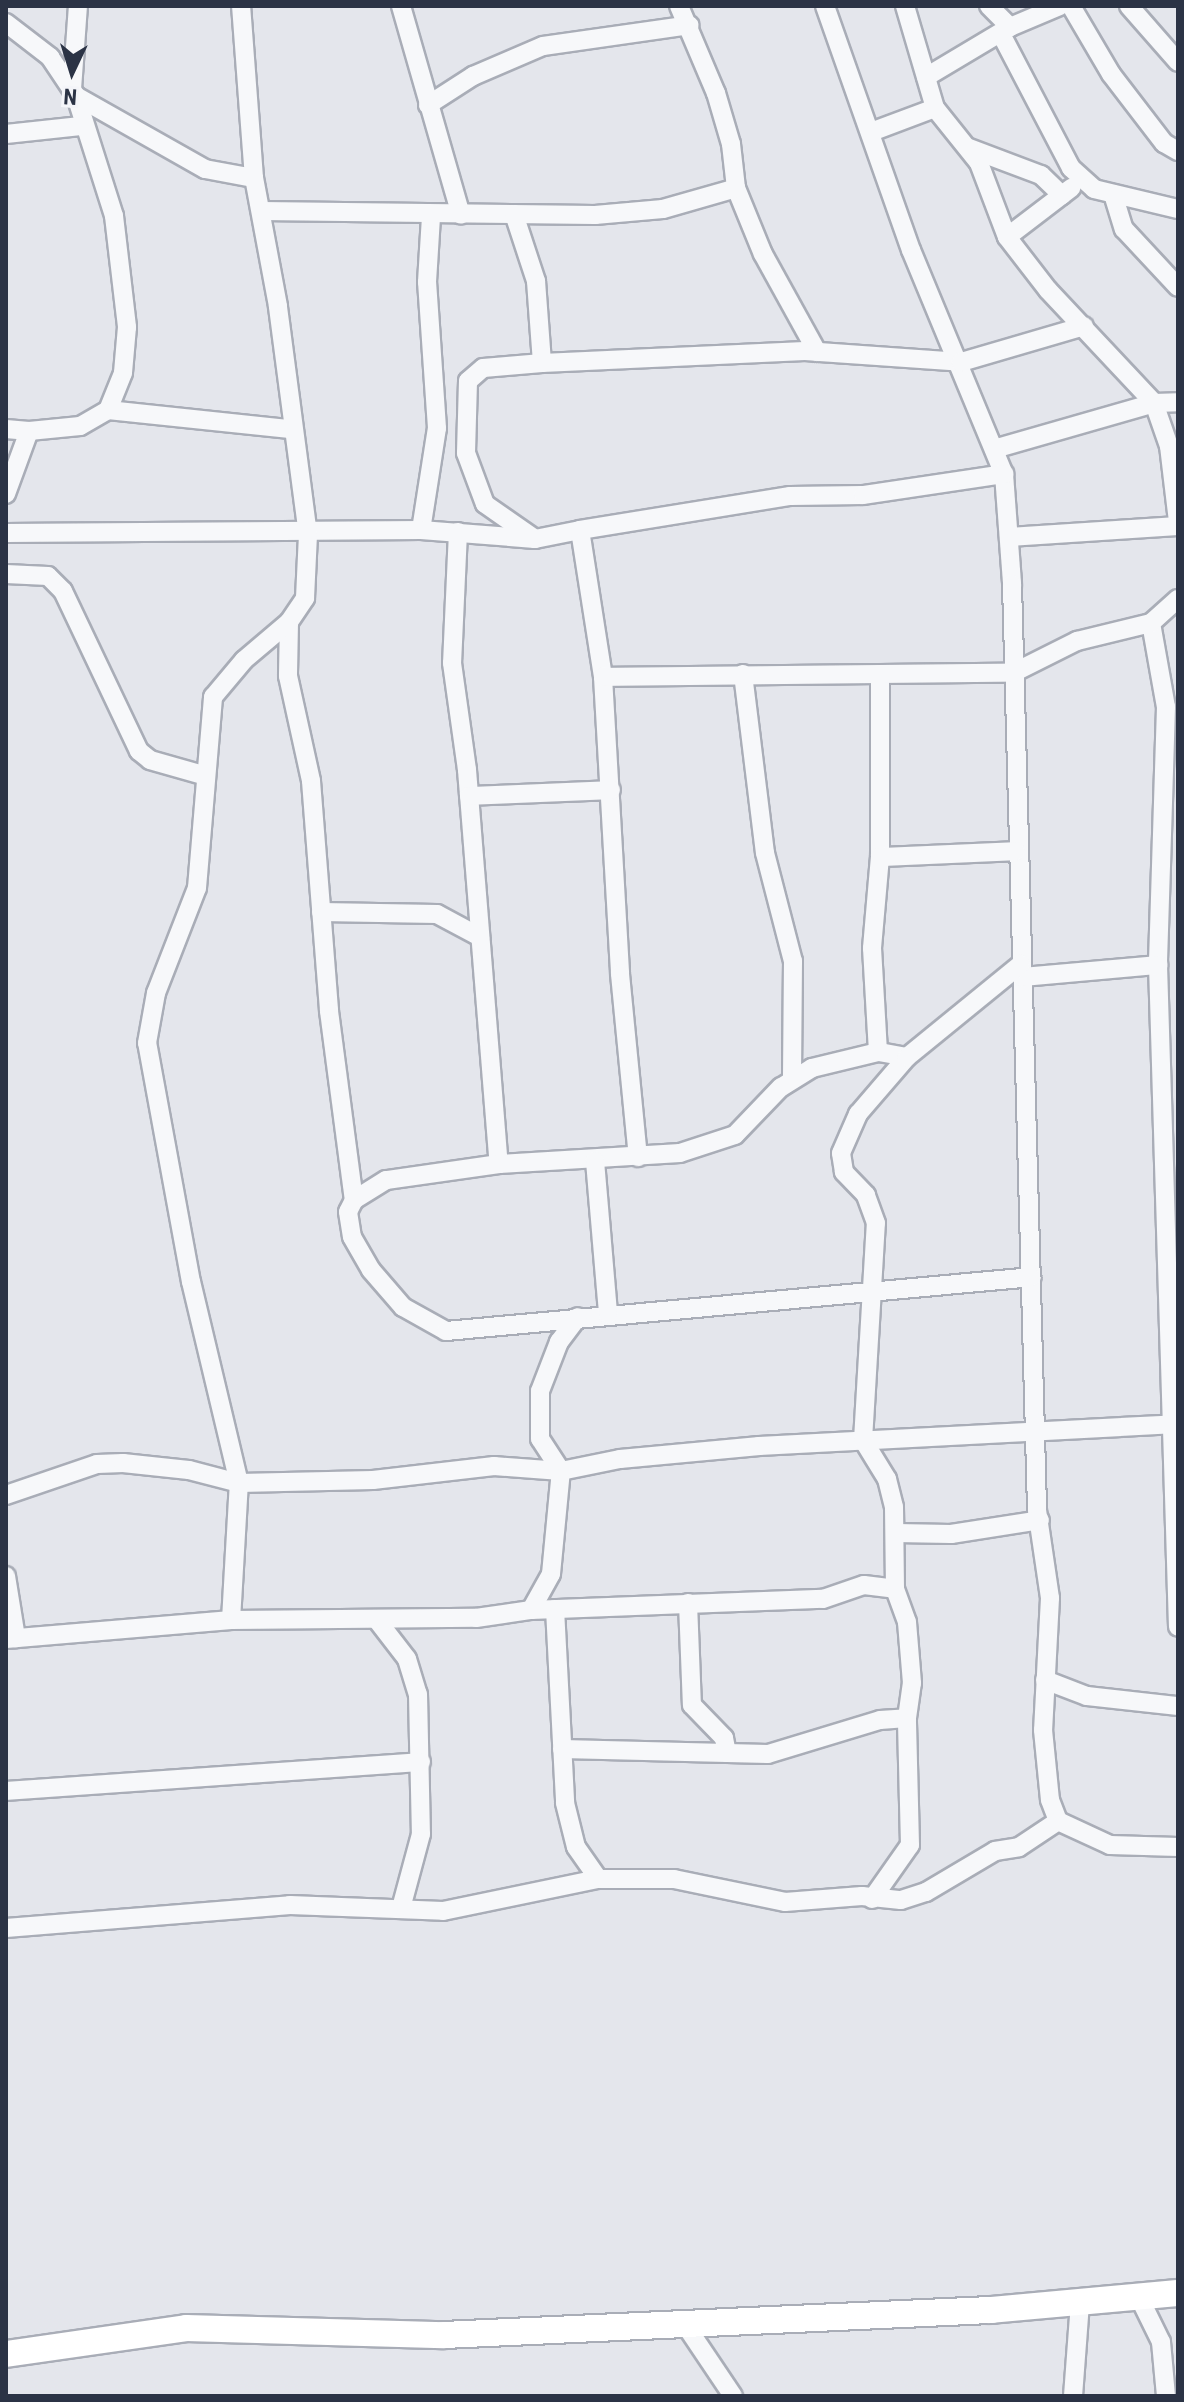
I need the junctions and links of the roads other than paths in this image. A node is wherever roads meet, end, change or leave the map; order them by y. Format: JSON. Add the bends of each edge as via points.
{"nodes":[{"id":1,"x":78,"y":6,"type":"edge"},
{"id":2,"x":241,"y":6,"type":"edge"},
{"id":3,"x":401,"y":6,"type":"edge"},
{"id":4,"x":679,"y":6,"type":"edge"},
{"id":5,"x":825,"y":6,"type":"edge"},
{"id":6,"x":905,"y":6,"type":"edge"},
{"id":7,"x":989,"y":6,"type":"edge"},
{"id":8,"x":1060,"y":6,"type":"edge"},
{"id":9,"x":1071,"y":6,"type":"edge"},
{"id":10,"x":1129,"y":6,"type":"edge"},
{"id":11,"x":6,"y":23,"type":"edge"},
{"id":12,"x":690,"y":25,"type":"junction"},
{"id":13,"x":1006,"y":30,"type":"junction"},
{"id":14,"x":1178,"y":62,"type":"edge"},
{"id":15,"x":926,"y":77,"type":"junction"},
{"id":16,"x":74,"y":93,"type":"junction"},
{"id":17,"x":428,"y":105,"type":"junction"},
{"id":18,"x":935,"y":108,"type":"junction"},
{"id":19,"x":81,"y":126,"type":"junction"},
{"id":20,"x":871,"y":132,"type":"junction"},
{"id":21,"x":6,"y":134,"type":"edge"},
{"id":22,"x":969,"y":148,"type":"junction"},
{"id":23,"x":1178,"y":151,"type":"edge"},
{"id":24,"x":254,"y":178,"type":"junction"},
{"id":25,"x":1083,"y":179,"type":"junction"},
{"id":26,"x":736,"y":188,"type":"junction"},
{"id":27,"x":1113,"y":194,"type":"junction"},
{"id":28,"x":1062,"y":195,"type":"junction"},
{"id":29,"x":1178,"y":209,"type":"edge"},
{"id":30,"x":261,"y":211,"type":"junction"},
{"id":31,"x":514,"y":214,"type":"junction"},
{"id":32,"x":461,"y":215,"type":"junction"},
{"id":33,"x":431,"y":216,"type":"junction"},
{"id":34,"x":1007,"y":237,"type":"junction"},
{"id":35,"x":1178,"y":287,"type":"edge"},
{"id":36,"x":1084,"y":326,"type":"junction"},
{"id":37,"x":817,"y":352,"type":"junction"},
{"id":38,"x":961,"y":362,"type":"junction"},
{"id":39,"x":542,"y":363,"type":"junction"},
{"id":40,"x":1178,"y":402,"type":"edge"},
{"id":41,"x":1154,"y":403,"type":"junction"},
{"id":42,"x":108,"y":410,"type":"junction"},
{"id":43,"x":6,"y":429,"type":"edge"},
{"id":44,"x":290,"y":429,"type":"junction"},
{"id":45,"x":29,"y":431,"type":"junction"},
{"id":46,"x":994,"y":449,"type":"junction"},
{"id":47,"x":1004,"y":474,"type":"junction"},
{"id":48,"x":6,"y":494,"type":"edge"},
{"id":49,"x":1178,"y":523,"type":"edge"},
{"id":50,"x":421,"y":530,"type":"junction"},
{"id":51,"x":580,"y":530,"type":"junction"},
{"id":52,"x":458,"y":532,"type":"junction"},
{"id":53,"x":6,"y":533,"type":"edge"},
{"id":54,"x":308,"y":535,"type":"junction"},
{"id":55,"x":1009,"y":537,"type":"junction"},
{"id":56,"x":535,"y":539,"type":"junction"},
{"id":57,"x":6,"y":574,"type":"edge"},
{"id":58,"x":1178,"y":599,"type":"edge"},
{"id":59,"x":289,"y":622,"type":"junction"},
{"id":60,"x":1151,"y":623,"type":"junction"},
{"id":61,"x":1013,"y":673,"type":"junction"},
{"id":62,"x":743,"y":674,"type":"junction"},
{"id":63,"x":880,"y":676,"type":"junction"},
{"id":64,"x":603,"y":677,"type":"junction"},
{"id":65,"x":203,"y":775,"type":"junction"},
{"id":66,"x":611,"y":790,"type":"junction"},
{"id":67,"x":469,"y":796,"type":"junction"},
{"id":68,"x":1016,"y":851,"type":"junction"},
{"id":69,"x":880,"y":857,"type":"junction"},
{"id":70,"x":321,"y":912,"type":"junction"},
{"id":71,"x":480,"y":937,"type":"junction"},
{"id":72,"x":1178,"y":956,"type":"edge"},
{"id":73,"x":1158,"y":960,"type":"junction"},
{"id":74,"x":1022,"y":970,"type":"junction"},
{"id":75,"x":878,"y":1052,"type":"junction"},
{"id":76,"x":907,"y":1057,"type":"junction"},
{"id":77,"x":792,"y":1079,"type":"junction"},
{"id":78,"x":638,"y":1157,"type":"junction"},
{"id":79,"x":595,"y":1161,"type":"junction"},
{"id":80,"x":499,"y":1164,"type":"junction"},
{"id":81,"x":354,"y":1200,"type":"junction"},
{"id":82,"x":1032,"y":1277,"type":"junction"},
{"id":83,"x":868,"y":1289,"type":"junction"},
{"id":84,"x":608,"y":1314,"type":"junction"},
{"id":85,"x":578,"y":1317,"type":"junction"},
{"id":86,"x":1176,"y":1424,"type":"junction"},
{"id":87,"x":1036,"y":1428,"type":"junction"},
{"id":88,"x":863,"y":1440,"type":"junction"},
{"id":89,"x":561,"y":1471,"type":"junction"},
{"id":90,"x":239,"y":1483,"type":"junction"},
{"id":91,"x":6,"y":1495,"type":"edge"},
{"id":92,"x":1040,"y":1520,"type":"junction"},
{"id":93,"x":896,"y":1533,"type":"junction"},
{"id":94,"x":6,"y":1576,"type":"edge"},
{"id":95,"x":895,"y":1589,"type":"junction"},
{"id":96,"x":688,"y":1603,"type":"junction"},
{"id":97,"x":555,"y":1609,"type":"junction"},
{"id":98,"x":531,"y":1610,"type":"junction"},
{"id":99,"x":231,"y":1620,"type":"junction"},
{"id":100,"x":377,"y":1620,"type":"junction"},
{"id":101,"x":1178,"y":1627,"type":"edge"},
{"id":102,"x":11,"y":1639,"type":"edge"},
{"id":103,"x":1045,"y":1680,"type":"junction"},
{"id":104,"x":1178,"y":1706,"type":"edge"},
{"id":105,"x":907,"y":1718,"type":"junction"},
{"id":106,"x":562,"y":1749,"type":"junction"},
{"id":107,"x":727,"y":1753,"type":"junction"},
{"id":108,"x":421,"y":1762,"type":"junction"},
{"id":109,"x":6,"y":1791,"type":"edge"},
{"id":110,"x":1058,"y":1821,"type":"junction"},
{"id":111,"x":1178,"y":1847,"type":"edge"},
{"id":112,"x":598,"y":1879,"type":"junction"},
{"id":113,"x":872,"y":1899,"type":"junction"},
{"id":114,"x":401,"y":1908,"type":"junction"},
{"id":115,"x":6,"y":1928,"type":"edge"},
{"id":116,"x":1178,"y":2293,"type":"edge"},
{"id":117,"x":1139,"y":2297,"type":"junction"},
{"id":118,"x":1080,"y":2302,"type":"junction"},
{"id":119,"x":684,"y":2323,"type":"junction"},
{"id":120,"x":6,"y":2354,"type":"edge"},
{"id":121,"x":733,"y":2396,"type":"edge"},
{"id":122,"x":1073,"y":2396,"type":"edge"},
{"id":123,"x":1166,"y":2396,"type":"edge"}],
"edges":[{"from":1,"to":16,"type":"street"},
{"from":2,"to":24,"type":"street"},
{"from":3,"to":17,"type":"street"},
{"from":4,"to":12,"type":"street"},
{"from":5,"to":20,"type":"street"},
{"from":6,"to":15,"type":"street"},
{"from":7,"to":13,"type":"street"},
{"from":8,"to":13,"type":"street"},
{"from":9,"to":23,"type":"street","via":[[1111,74],[1164,143]]},
{"from":10,"to":14,"type":"street"},
{"from":11,"to":16,"type":"street","via":[[40,46]]},
{"from":12,"to":17,"type":"street","via":[[543,46],[473,76]]},
{"from":12,"to":26,"type":"street","via":[[731,144]]},
{"from":13,"to":15,"type":"street"},
{"from":13,"to":25,"type":"street","via":[[1059,152]]},
{"from":15,"to":18,"type":"street"},
{"from":16,"to":19,"type":"street"},
{"from":16,"to":24,"type":"street","via":[[194,164]]},
{"from":17,"to":32,"type":"street"},
{"from":18,"to":20,"type":"street"},
{"from":18,"to":22,"type":"street"},
{"from":19,"to":21,"type":"street"},
{"from":19,"to":42,"type":"street","via":[[114,216],[122,259],[125,354]]},
{"from":20,"to":38,"type":"street","via":[[911,250]]},
{"from":22,"to":28,"type":"street","via":[[1041,175]]},
{"from":22,"to":34,"type":"street","via":[[987,177]]},
{"from":24,"to":30,"type":"street"},
{"from":25,"to":27,"type":"street"},
{"from":25,"to":28,"type":"street"},
{"from":26,"to":31,"type":"street","via":[[663,209]]},
{"from":26,"to":37,"type":"street","via":[[763,254]]},
{"from":27,"to":29,"type":"street"},
{"from":27,"to":35,"type":"street","via":[[1124,229]]},
{"from":28,"to":34,"type":"street"},
{"from":30,"to":33,"type":"street"},
{"from":30,"to":44,"type":"street","via":[[278,306]]},
{"from":31,"to":32,"type":"street"},
{"from":31,"to":39,"type":"street","via":[[536,281]]},
{"from":32,"to":33,"type":"street"},
{"from":33,"to":50,"type":"street","via":[[427,282],[437,428],[435,471]]},
{"from":34,"to":36,"type":"street"},
{"from":36,"to":38,"type":"street"},
{"from":36,"to":41,"type":"street"},
{"from":37,"to":38,"type":"street"},
{"from":37,"to":39,"type":"street"},
{"from":38,"to":46,"type":"street"},
{"from":39,"to":56,"type":"street","via":[[483,368],[468,381],[464,409],[466,453],[485,504]]},
{"from":40,"to":41,"type":"street"},
{"from":41,"to":46,"type":"street"},
{"from":41,"to":49,"type":"street","via":[[1169,446]]},
{"from":42,"to":44,"type":"street"},
{"from":42,"to":45,"type":"street","via":[[80,426]]},
{"from":43,"to":45,"type":"street"},
{"from":44,"to":54,"type":"street"},
{"from":45,"to":48,"type":"street"},
{"from":46,"to":47,"type":"street"},
{"from":47,"to":51,"type":"street","via":[[863,495],[790,496]]},
{"from":47,"to":55,"type":"street"},
{"from":49,"to":55,"type":"street"},
{"from":50,"to":52,"type":"street"},
{"from":50,"to":54,"type":"street"},
{"from":51,"to":56,"type":"street"},
{"from":51,"to":64,"type":"street"},
{"from":52,"to":56,"type":"street"},
{"from":52,"to":67,"type":"street","via":[[452,663]]},
{"from":53,"to":54,"type":"street"},
{"from":54,"to":59,"type":"street","via":[[305,598]]},
{"from":55,"to":61,"type":"street"},
{"from":57,"to":65,"type":"street","via":[[48,576],[63,591],[139,751],[150,760]]},
{"from":58,"to":60,"type":"street"},
{"from":59,"to":65,"type":"street","via":[[217,688]]},
{"from":59,"to":70,"type":"street","via":[[288,676],[311,781]]},
{"from":60,"to":61,"type":"street","via":[[1077,641]]},
{"from":60,"to":73,"type":"street","via":[[1166,707]]},
{"from":61,"to":63,"type":"street"},
{"from":61,"to":68,"type":"street"},
{"from":62,"to":63,"type":"street"},
{"from":62,"to":64,"type":"street"},
{"from":62,"to":77,"type":"street","via":[[765,853],[793,961]]},
{"from":63,"to":69,"type":"street"},
{"from":64,"to":66,"type":"street"},
{"from":65,"to":90,"type":"street","via":[[197,888],[156,993],[147,1061]]},
{"from":66,"to":67,"type":"street"},
{"from":66,"to":78,"type":"street","via":[[620,974]]},
{"from":67,"to":71,"type":"street"},
{"from":68,"to":69,"type":"street"},
{"from":68,"to":74,"type":"street"},
{"from":69,"to":75,"type":"street","via":[[872,948]]},
{"from":70,"to":71,"type":"street","via":[[437,914]]},
{"from":70,"to":81,"type":"street"},
{"from":71,"to":80,"type":"street"},
{"from":72,"to":73,"type":"street"},
{"from":73,"to":74,"type":"street"},
{"from":73,"to":86,"type":"street"},
{"from":74,"to":76,"type":"street"},
{"from":74,"to":82,"type":"street"},
{"from":75,"to":76,"type":"street"},
{"from":75,"to":77,"type":"street","via":[[812,1068]]},
{"from":76,"to":83,"type":"street","via":[[858,1114],[841,1153],[844,1172],[873,1208],[877,1240]]},
{"from":77,"to":78,"type":"street","via":[[735,1135],[680,1153]]},
{"from":78,"to":79,"type":"street"},
{"from":79,"to":80,"type":"street"},
{"from":79,"to":84,"type":"street"},
{"from":80,"to":81,"type":"street","via":[[386,1180]]},
{"from":81,"to":85,"type":"street","via":[[349,1225],[371,1270],[403,1307],[432,1328],[446,1331]]},
{"from":82,"to":83,"type":"street"},
{"from":82,"to":87,"type":"street"},
{"from":83,"to":84,"type":"street"},
{"from":83,"to":88,"type":"street"},
{"from":84,"to":85,"type":"street"},
{"from":85,"to":89,"type":"street","via":[[546,1371],[537,1419],[548,1455]]},
{"from":86,"to":87,"type":"street"},
{"from":86,"to":101,"type":"street"},
{"from":87,"to":88,"type":"street"},
{"from":87,"to":92,"type":"street"},
{"from":88,"to":89,"type":"street","via":[[634,1457]]},
{"from":88,"to":93,"type":"street","via":[[887,1479]]},
{"from":89,"to":90,"type":"street","via":[[494,1466],[373,1480]]},
{"from":89,"to":98,"type":"street","via":[[551,1574],[541,1601]]},
{"from":90,"to":91,"type":"street","via":[[123,1463],[97,1464]]},
{"from":90,"to":99,"type":"street"},
{"from":92,"to":93,"type":"street","via":[[962,1533]]},
{"from":92,"to":103,"type":"street","via":[[1050,1598]]},
{"from":93,"to":95,"type":"street"},
{"from":94,"to":102,"type":"street"},
{"from":95,"to":96,"type":"street","via":[[864,1585],[823,1599]]},
{"from":95,"to":105,"type":"street","via":[[911,1652]]},
{"from":96,"to":97,"type":"street"},
{"from":96,"to":107,"type":"street","via":[[692,1705],[724,1738]]},
{"from":97,"to":98,"type":"street"},
{"from":97,"to":106,"type":"street"},
{"from":98,"to":100,"type":"street","via":[[476,1618]]},
{"from":99,"to":100,"type":"street"},
{"from":99,"to":102,"type":"street"},
{"from":100,"to":108,"type":"street","via":[[412,1670]]},
{"from":103,"to":104,"type":"street","via":[[1087,1696]]},
{"from":103,"to":110,"type":"street","via":[[1044,1749]]},
{"from":105,"to":107,"type":"street","via":[[880,1720],[768,1754]]},
{"from":105,"to":113,"type":"street","via":[[910,1845]]},
{"from":106,"to":107,"type":"street"},
{"from":106,"to":112,"type":"street","via":[[570,1824],[581,1857]]},
{"from":108,"to":109,"type":"street"},
{"from":108,"to":114,"type":"street","via":[[421,1834]]},
{"from":110,"to":111,"type":"street","via":[[1110,1845]]},
{"from":110,"to":113,"type":"street","via":[[1019,1847],[995,1851],[926,1892],[901,1900]]},
{"from":112,"to":113,"type":"street","via":[[674,1879],[785,1902]]},
{"from":112,"to":114,"type":"street","via":[[463,1908]]},
{"from":114,"to":115,"type":"street","via":[[290,1905]]},
{"from":116,"to":117,"type":"street"},
{"from":117,"to":118,"type":"street"},
{"from":117,"to":123,"type":"street","via":[[1161,2342]]},
{"from":118,"to":119,"type":"street"},
{"from":118,"to":122,"type":"street"},
{"from":119,"to":120,"type":"street","via":[[444,2335],[186,2328]]},
{"from":119,"to":121,"type":"street"}]}
